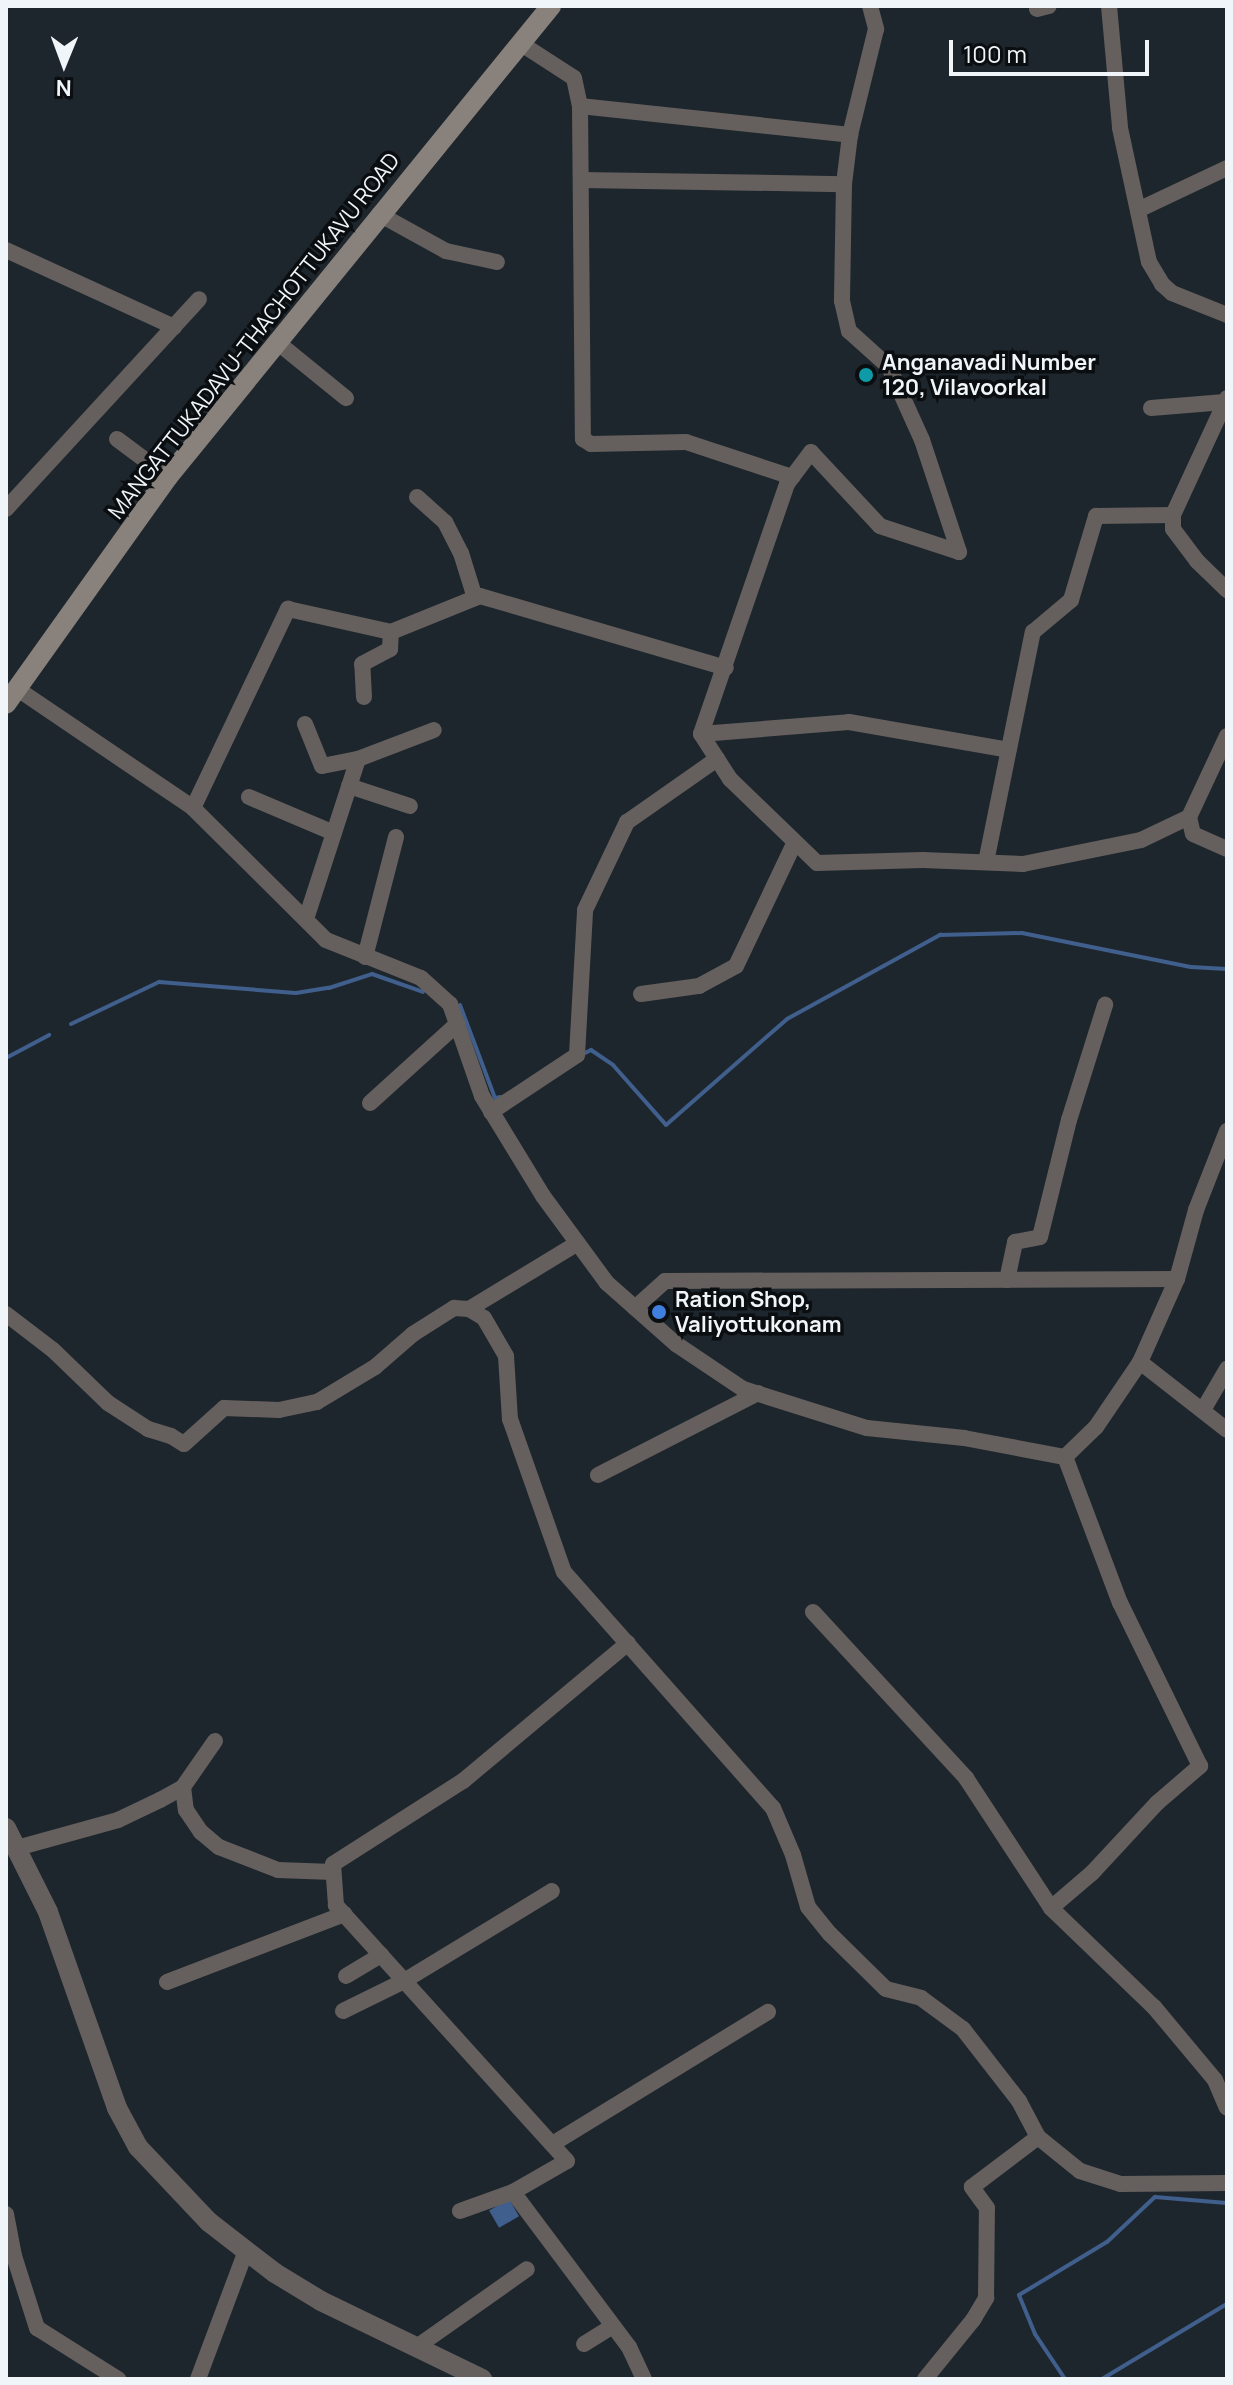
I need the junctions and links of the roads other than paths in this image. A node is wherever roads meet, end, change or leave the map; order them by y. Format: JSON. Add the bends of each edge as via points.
{"nodes":[{"id":1,"x":551,"y":6,"type":"edge"},
{"id":2,"x":870,"y":6,"type":"edge"},
{"id":3,"x":1109,"y":6,"type":"edge"},
{"id":4,"x":520,"y":43,"type":"junction"},
{"id":5,"x":580,"y":106,"type":"junction"},
{"id":6,"x":850,"y":135,"type":"junction"},
{"id":7,"x":1227,"y":168,"type":"edge"},
{"id":8,"x":581,"y":180,"type":"junction"},
{"id":9,"x":844,"y":184,"type":"junction"},
{"id":10,"x":1138,"y":210,"type":"junction"},
{"id":11,"x":379,"y":214,"type":"junction"},
{"id":12,"x":6,"y":250,"type":"edge"},
{"id":13,"x":497,"y":262,"type":"dead end"},
{"id":14,"x":199,"y":299,"type":"dead end"},
{"id":15,"x":1227,"y":315,"type":"edge"},
{"id":16,"x":174,"y":327,"type":"junction"},
{"id":17,"x":277,"y":342,"type":"junction"},
{"id":18,"x":346,"y":398,"type":"dead end"},
{"id":19,"x":1226,"y":400,"type":"edge"},
{"id":20,"x":1151,"y":408,"type":"dead end"},
{"id":21,"x":117,"y":439,"type":"dead end"},
{"id":22,"x":168,"y":477,"type":"junction"},
{"id":23,"x":792,"y":477,"type":"junction"},
{"id":24,"x":417,"y":497,"type":"dead end"},
{"id":25,"x":6,"y":509,"type":"edge"},
{"id":26,"x":1173,"y":515,"type":"junction"},
{"id":27,"x":1227,"y":590,"type":"edge"},
{"id":28,"x":475,"y":598,"type":"junction"},
{"id":29,"x":391,"y":632,"type":"junction"},
{"id":30,"x":726,"y":668,"type":"junction"},
{"id":31,"x":364,"y":697,"type":"dead end"},
{"id":32,"x":10,"y":699,"type":"edge"},
{"id":33,"x":305,"y":724,"type":"dead end"},
{"id":34,"x":434,"y":730,"type":"dead end"},
{"id":35,"x":701,"y":734,"type":"junction"},
{"id":36,"x":1227,"y":736,"type":"edge"},
{"id":37,"x":1009,"y":750,"type":"junction"},
{"id":38,"x":358,"y":759,"type":"junction"},
{"id":39,"x":717,"y":759,"type":"junction"},
{"id":40,"x":349,"y":786,"type":"junction"},
{"id":41,"x":249,"y":797,"type":"dead end"},
{"id":42,"x":410,"y":806,"type":"dead end"},
{"id":43,"x":193,"y":808,"type":"junction"},
{"id":44,"x":1189,"y":817,"type":"junction"},
{"id":45,"x":334,"y":833,"type":"junction"},
{"id":46,"x":396,"y":837,"type":"dead end"},
{"id":47,"x":795,"y":842,"type":"junction"},
{"id":48,"x":1227,"y":849,"type":"edge"},
{"id":49,"x":986,"y":862,"type":"junction"},
{"id":50,"x":306,"y":919,"type":"junction"},
{"id":51,"x":365,"y":957,"type":"junction"},
{"id":52,"x":641,"y":994,"type":"dead end"},
{"id":53,"x":1105,"y":1005,"type":"dead end"},
{"id":54,"x":457,"y":1024,"type":"junction"},
{"id":55,"x":370,"y":1103,"type":"dead end"},
{"id":56,"x":491,"y":1112,"type":"junction"},
{"id":57,"x":1227,"y":1131,"type":"edge"},
{"id":58,"x":578,"y":1243,"type":"junction"},
{"id":59,"x":1177,"y":1279,"type":"junction"},
{"id":60,"x":1007,"y":1280,"type":"junction"},
{"id":61,"x":635,"y":1308,"type":"junction"},
{"id":62,"x":469,"y":1309,"type":"junction"},
{"id":63,"x":6,"y":1314,"type":"edge"},
{"id":64,"x":1140,"y":1362,"type":"junction"},
{"id":65,"x":1227,"y":1369,"type":"edge"},
{"id":66,"x":758,"y":1393,"type":"junction"},
{"id":67,"x":1203,"y":1410,"type":"junction"},
{"id":68,"x":1227,"y":1430,"type":"edge"},
{"id":69,"x":1065,"y":1457,"type":"junction"},
{"id":70,"x":598,"y":1475,"type":"dead end"},
{"id":71,"x":813,"y":1612,"type":"dead end"},
{"id":72,"x":628,"y":1643,"type":"junction"},
{"id":73,"x":215,"y":1741,"type":"dead end"},
{"id":74,"x":183,"y":1787,"type":"junction"},
{"id":75,"x":6,"y":1828,"type":"edge"},
{"id":76,"x":17,"y":1848,"type":"junction"},
{"id":77,"x":333,"y":1872,"type":"junction"},
{"id":78,"x":552,"y":1891,"type":"dead end"},
{"id":79,"x":1051,"y":1908,"type":"junction"},
{"id":80,"x":344,"y":1914,"type":"junction"},
{"id":81,"x":381,"y":1955,"type":"junction"},
{"id":82,"x":346,"y":1976,"type":"dead end"},
{"id":83,"x":404,"y":1981,"type":"junction"},
{"id":84,"x":167,"y":1982,"type":"dead end"},
{"id":85,"x":343,"y":2011,"type":"dead end"},
{"id":86,"x":768,"y":2012,"type":"dead end"},
{"id":87,"x":1227,"y":2108,"type":"edge"},
{"id":88,"x":1038,"y":2137,"type":"junction"},
{"id":89,"x":554,"y":2143,"type":"junction"},
{"id":90,"x":1227,"y":2183,"type":"edge"},
{"id":91,"x":513,"y":2192,"type":"junction"},
{"id":92,"x":460,"y":2211,"type":"dead end"},
{"id":93,"x":6,"y":2214,"type":"edge"},
{"id":94,"x":245,"y":2253,"type":"junction"},
{"id":95,"x":10,"y":2260,"type":"edge"},
{"id":96,"x":527,"y":2269,"type":"dead end"},
{"id":97,"x":613,"y":2326,"type":"junction"},
{"id":98,"x":584,"y":2344,"type":"dead end"},
{"id":99,"x":418,"y":2346,"type":"junction"},
{"id":100,"x":118,"y":2379,"type":"edge"},
{"id":101,"x":198,"y":2379,"type":"edge"},
{"id":102,"x":482,"y":2379,"type":"edge"},
{"id":103,"x":644,"y":2379,"type":"edge"},
{"id":104,"x":925,"y":2379,"type":"edge"}],
"edges":[{"from":1,"to":4,"type":"main road","name":"MANGATTUKADAVU-THACHOTTUKAVU ROAD"},
{"from":2,"to":6,"type":"street","via":[[876,29]]},
{"from":3,"to":10,"type":"street","via":[[1120,128]]},
{"from":4,"to":5,"type":"street","via":[[574,78]]},
{"from":4,"to":11,"type":"main road","name":"MANGATTUKADAVU-THACHOTTUKAVU ROAD"},
{"from":5,"to":6,"type":"street"},
{"from":5,"to":8,"type":"street"},
{"from":6,"to":9,"type":"street"},
{"from":7,"to":10,"type":"street"},
{"from":8,"to":9,"type":"street"},
{"from":8,"to":23,"type":"street","via":[[583,439],[591,444],[686,442]]},
{"from":9,"to":23,"type":"street","via":[[842,301],[849,331],[889,367],[922,440],[959,552],[880,526],[811,452]]},
{"from":10,"to":15,"type":"street","via":[[1149,262],[1162,284]]},
{"from":11,"to":13,"type":"street","via":[[446,251]]},
{"from":11,"to":17,"type":"main road","name":"MANGATTUKADAVU-THACHOTTUKAVU ROAD"},
{"from":12,"to":16,"type":"street"},
{"from":14,"to":16,"type":"street"},
{"from":16,"to":25,"type":"street"},
{"from":17,"to":18,"type":"street"},
{"from":17,"to":22,"type":"main road","name":"MANGATTUKADAVU-THACHOTTUKAVU ROAD"},
{"from":19,"to":20,"type":"street"},
{"from":19,"to":26,"type":"street"},
{"from":21,"to":22,"type":"street"},
{"from":22,"to":32,"type":"main road","name":"MANGATTUKADAVU-THACHOTTUKAVU ROAD"},
{"from":23,"to":30,"type":"street"},
{"from":24,"to":28,"type":"street","via":[[445,522]]},
{"from":26,"to":27,"type":"street","via":[[1173,529]]},
{"from":26,"to":37,"type":"street","via":[[1096,516],[1071,600],[1033,632]]},
{"from":28,"to":29,"type":"street"},
{"from":28,"to":30,"type":"street"},
{"from":29,"to":31,"type":"street","via":[[390,649],[362,664]]},
{"from":29,"to":43,"type":"street","via":[[288,609]]},
{"from":30,"to":35,"type":"street"},
{"from":32,"to":43,"type":"street","via":[[77,732]]},
{"from":33,"to":38,"type":"street","via":[[322,766]]},
{"from":34,"to":38,"type":"street"},
{"from":35,"to":37,"type":"street","via":[[849,722]]},
{"from":35,"to":39,"type":"street"},
{"from":36,"to":44,"type":"street"},
{"from":37,"to":49,"type":"street"},
{"from":38,"to":40,"type":"street"},
{"from":39,"to":47,"type":"street","via":[[730,779]]},
{"from":39,"to":56,"type":"street","via":[[627,822],[585,910],[577,1055]]},
{"from":40,"to":42,"type":"street"},
{"from":40,"to":45,"type":"street"},
{"from":41,"to":45,"type":"street"},
{"from":43,"to":50,"type":"street"},
{"from":44,"to":48,"type":"street","via":[[1193,834]]},
{"from":44,"to":49,"type":"street","via":[[1141,840],[1023,864]]},
{"from":45,"to":50,"type":"street"},
{"from":46,"to":51,"type":"street"},
{"from":47,"to":49,"type":"street","via":[[817,863]]},
{"from":47,"to":52,"type":"street","via":[[736,966],[699,986]]},
{"from":50,"to":51,"type":"street","via":[[326,940]]},
{"from":51,"to":54,"type":"street","via":[[421,978],[450,1004]]},
{"from":53,"to":60,"type":"street","via":[[1040,1237],[1015,1242]]},
{"from":54,"to":55,"type":"street"},
{"from":54,"to":56,"type":"street"},
{"from":56,"to":58,"type":"street"},
{"from":57,"to":59,"type":"street","via":[[1196,1210]]},
{"from":58,"to":61,"type":"street","via":[[607,1283]]},
{"from":58,"to":62,"type":"street"},
{"from":59,"to":60,"type":"street"},
{"from":59,"to":64,"type":"street"},
{"from":60,"to":61,"type":"street","via":[[665,1281]]},
{"from":61,"to":66,"type":"street","via":[[676,1344],[743,1389]]},
{"from":62,"to":63,"type":"street","via":[[454,1308],[439,1317],[375,1367],[317,1402],[279,1410],[224,1408],[184,1444],[108,1403]]},
{"from":62,"to":72,"type":"street","via":[[484,1318],[506,1356],[510,1419],[564,1572]]},
{"from":64,"to":67,"type":"street"},
{"from":64,"to":69,"type":"street","via":[[1096,1427]]},
{"from":65,"to":67,"type":"street"},
{"from":66,"to":69,"type":"street","via":[[867,1428],[964,1438]]},
{"from":66,"to":70,"type":"street"},
{"from":67,"to":68,"type":"street"},
{"from":69,"to":79,"type":"street","via":[[1120,1603],[1200,1766]]},
{"from":71,"to":79,"type":"street","via":[[966,1778]]},
{"from":72,"to":77,"type":"street","via":[[463,1781],[333,1864]]},
{"from":72,"to":88,"type":"street","via":[[773,1808],[808,1907],[830,1934],[886,1989],[921,1998],[963,2029],[1019,2101]]},
{"from":73,"to":74,"type":"street"},
{"from":74,"to":76,"type":"street","via":[[118,1820]]},
{"from":74,"to":77,"type":"street","via":[[186,1810],[219,1847],[278,1870]]},
{"from":75,"to":76,"type":"street"},
{"from":76,"to":94,"type":"street","via":[[61,1945],[126,2128],[163,2176]]},
{"from":77,"to":80,"type":"street","via":[[336,1905]]},
{"from":78,"to":83,"type":"street"},
{"from":79,"to":87,"type":"street","via":[[1154,2007],[1215,2080]]},
{"from":80,"to":81,"type":"street"},
{"from":80,"to":84,"type":"street"},
{"from":81,"to":82,"type":"street"},
{"from":81,"to":83,"type":"street"},
{"from":83,"to":85,"type":"street"},
{"from":83,"to":89,"type":"street"},
{"from":86,"to":89,"type":"street"},
{"from":88,"to":90,"type":"street","via":[[1080,2171],[1121,2184]]},
{"from":88,"to":104,"type":"street","via":[[972,2187],[987,2208],[986,2298]]},
{"from":89,"to":91,"type":"street","via":[[567,2161]]},
{"from":91,"to":92,"type":"street"},
{"from":91,"to":97,"type":"street"},
{"from":93,"to":95,"type":"street"},
{"from":94,"to":99,"type":"street","via":[[321,2301]]},
{"from":94,"to":101,"type":"street"},
{"from":95,"to":100,"type":"street","via":[[37,2328]]},
{"from":96,"to":99,"type":"street"},
{"from":97,"to":98,"type":"street"},
{"from":97,"to":103,"type":"street"},
{"from":99,"to":102,"type":"street"}]}
